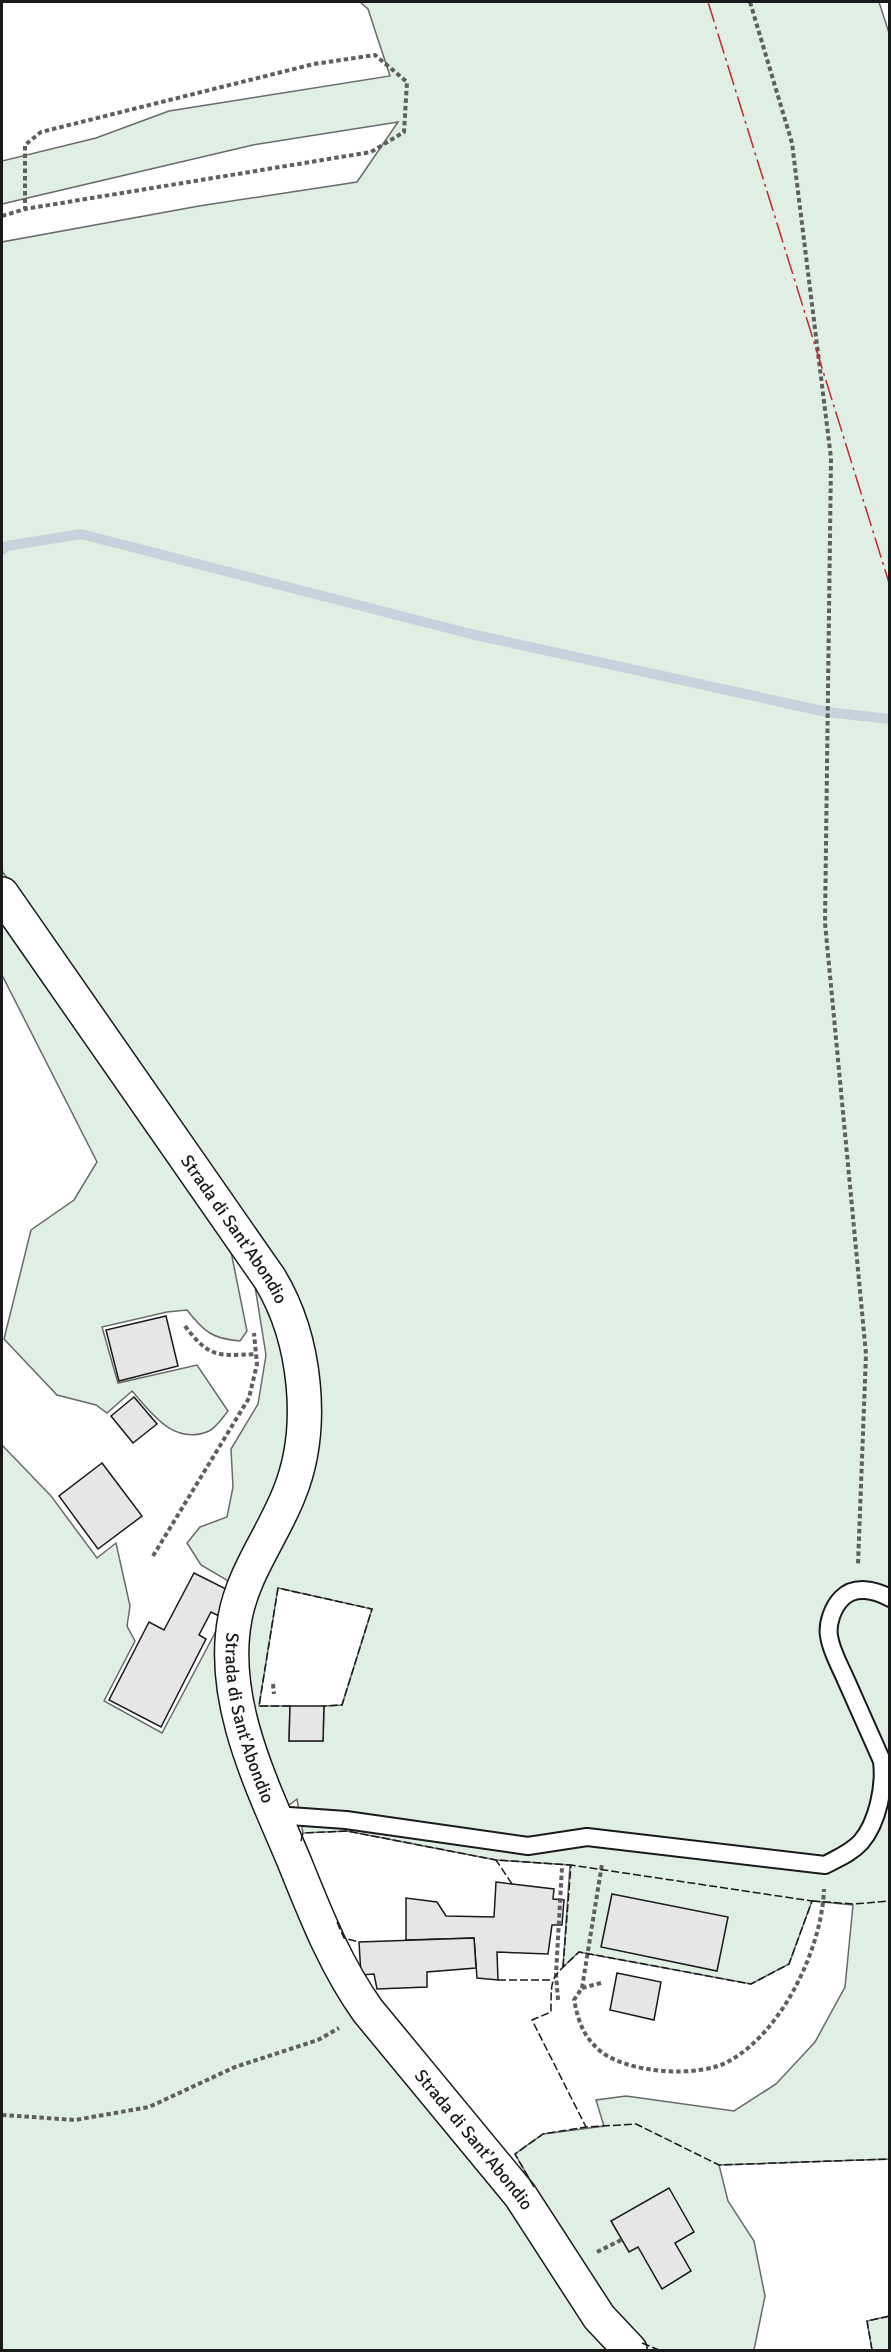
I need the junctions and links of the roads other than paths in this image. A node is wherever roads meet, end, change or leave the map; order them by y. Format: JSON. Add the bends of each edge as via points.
{"nodes":[{"id":1,"x":2,"y":894,"type":"edge"},
{"id":2,"x":890,"y":1598,"type":"edge"},
{"id":3,"x":275,"y":1815,"type":"junction"},
{"id":4,"x":630,"y":2350,"type":"edge"}],
"edges":[{"from":1,"to":3,"type":"street","name":"Strada di Sant'Abondio","via":[[270,1279],[293,1330],[304,1408],[297,1473],[242,1591],[233,1637],[242,1722]]},
{"from":2,"to":3,"type":"lane","via":[[860,1590],[847,1593],[831,1616],[829,1635],[882,1761],[883,1772],[869,1829],[849,1852],[825,1865],[587,1837],[528,1846],[346,1820]]},
{"from":3,"to":4,"type":"street","name":"Strada di Sant'Abondio","via":[[324,1935],[349,1983],[520,2195],[599,2317]]}]}
